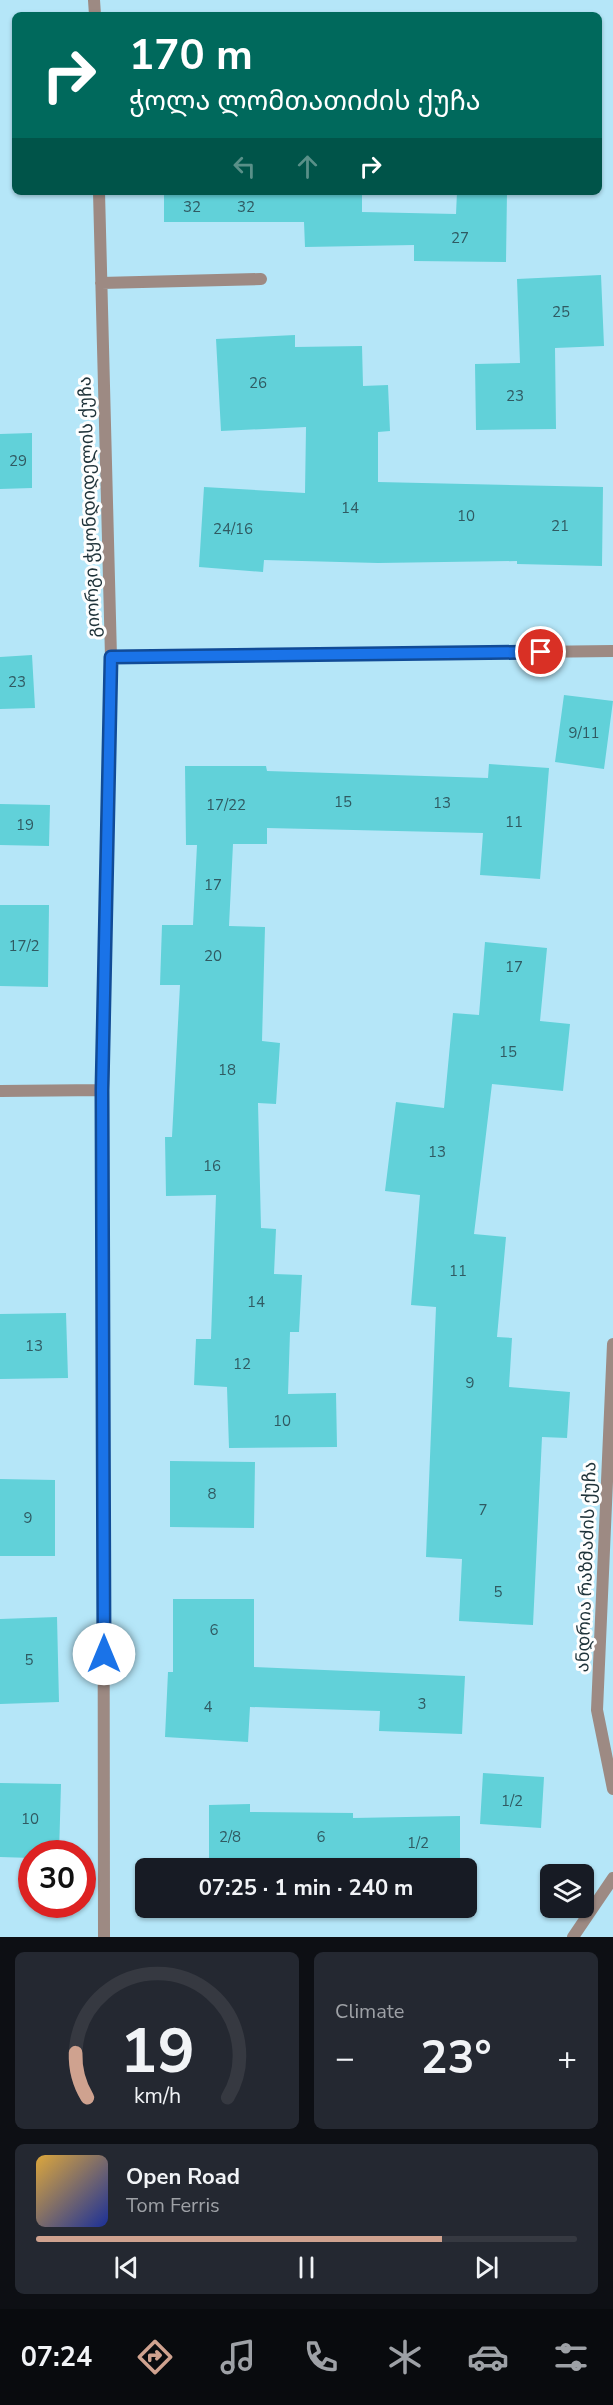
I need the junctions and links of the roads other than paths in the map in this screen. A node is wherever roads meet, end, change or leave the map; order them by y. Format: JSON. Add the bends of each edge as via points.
{"nodes":[{"id":1,"x":99,"y":195,"type":"edge"},
{"id":2,"x":261,"y":279,"type":"dead end"},
{"id":3,"x":101,"y":283,"type":"junction"},
{"id":4,"x":613,"y":651,"type":"edge"},
{"id":5,"x":111,"y":657,"type":"junction"},
{"id":6,"x":102,"y":1090,"type":"junction"},
{"id":7,"x":0,"y":1091,"type":"edge"},
{"id":8,"x":613,"y":1344,"type":"edge"},
{"id":9,"x":613,"y":1789,"type":"edge"},
{"id":10,"x":613,"y":1878,"type":"edge"},
{"id":11,"x":104,"y":1937,"type":"edge"},
{"id":12,"x":573,"y":1937,"type":"edge"}],
"edges":[{"from":1,"to":3,"type":"street","name":"გიორგი ჭყონდიდელის ქუჩა"},
{"from":2,"to":3,"type":"street"},
{"from":3,"to":5,"type":"street","name":"გიორგი ჭყონდიდელის ქუჩა"},
{"from":4,"to":5,"type":"street"},
{"from":5,"to":6,"type":"street","name":"გიორგი ჭყონდიდელის ქუჩა"},
{"from":6,"to":7,"type":"street"},
{"from":6,"to":11,"type":"street","name":"გიორგი ჭყონდიდელის ქუჩა"},
{"from":8,"to":9,"type":"street","name":"ანდრია რაზმაძის ქუჩა","via":[[597,1710]]},
{"from":10,"to":12,"type":"street"}]}
